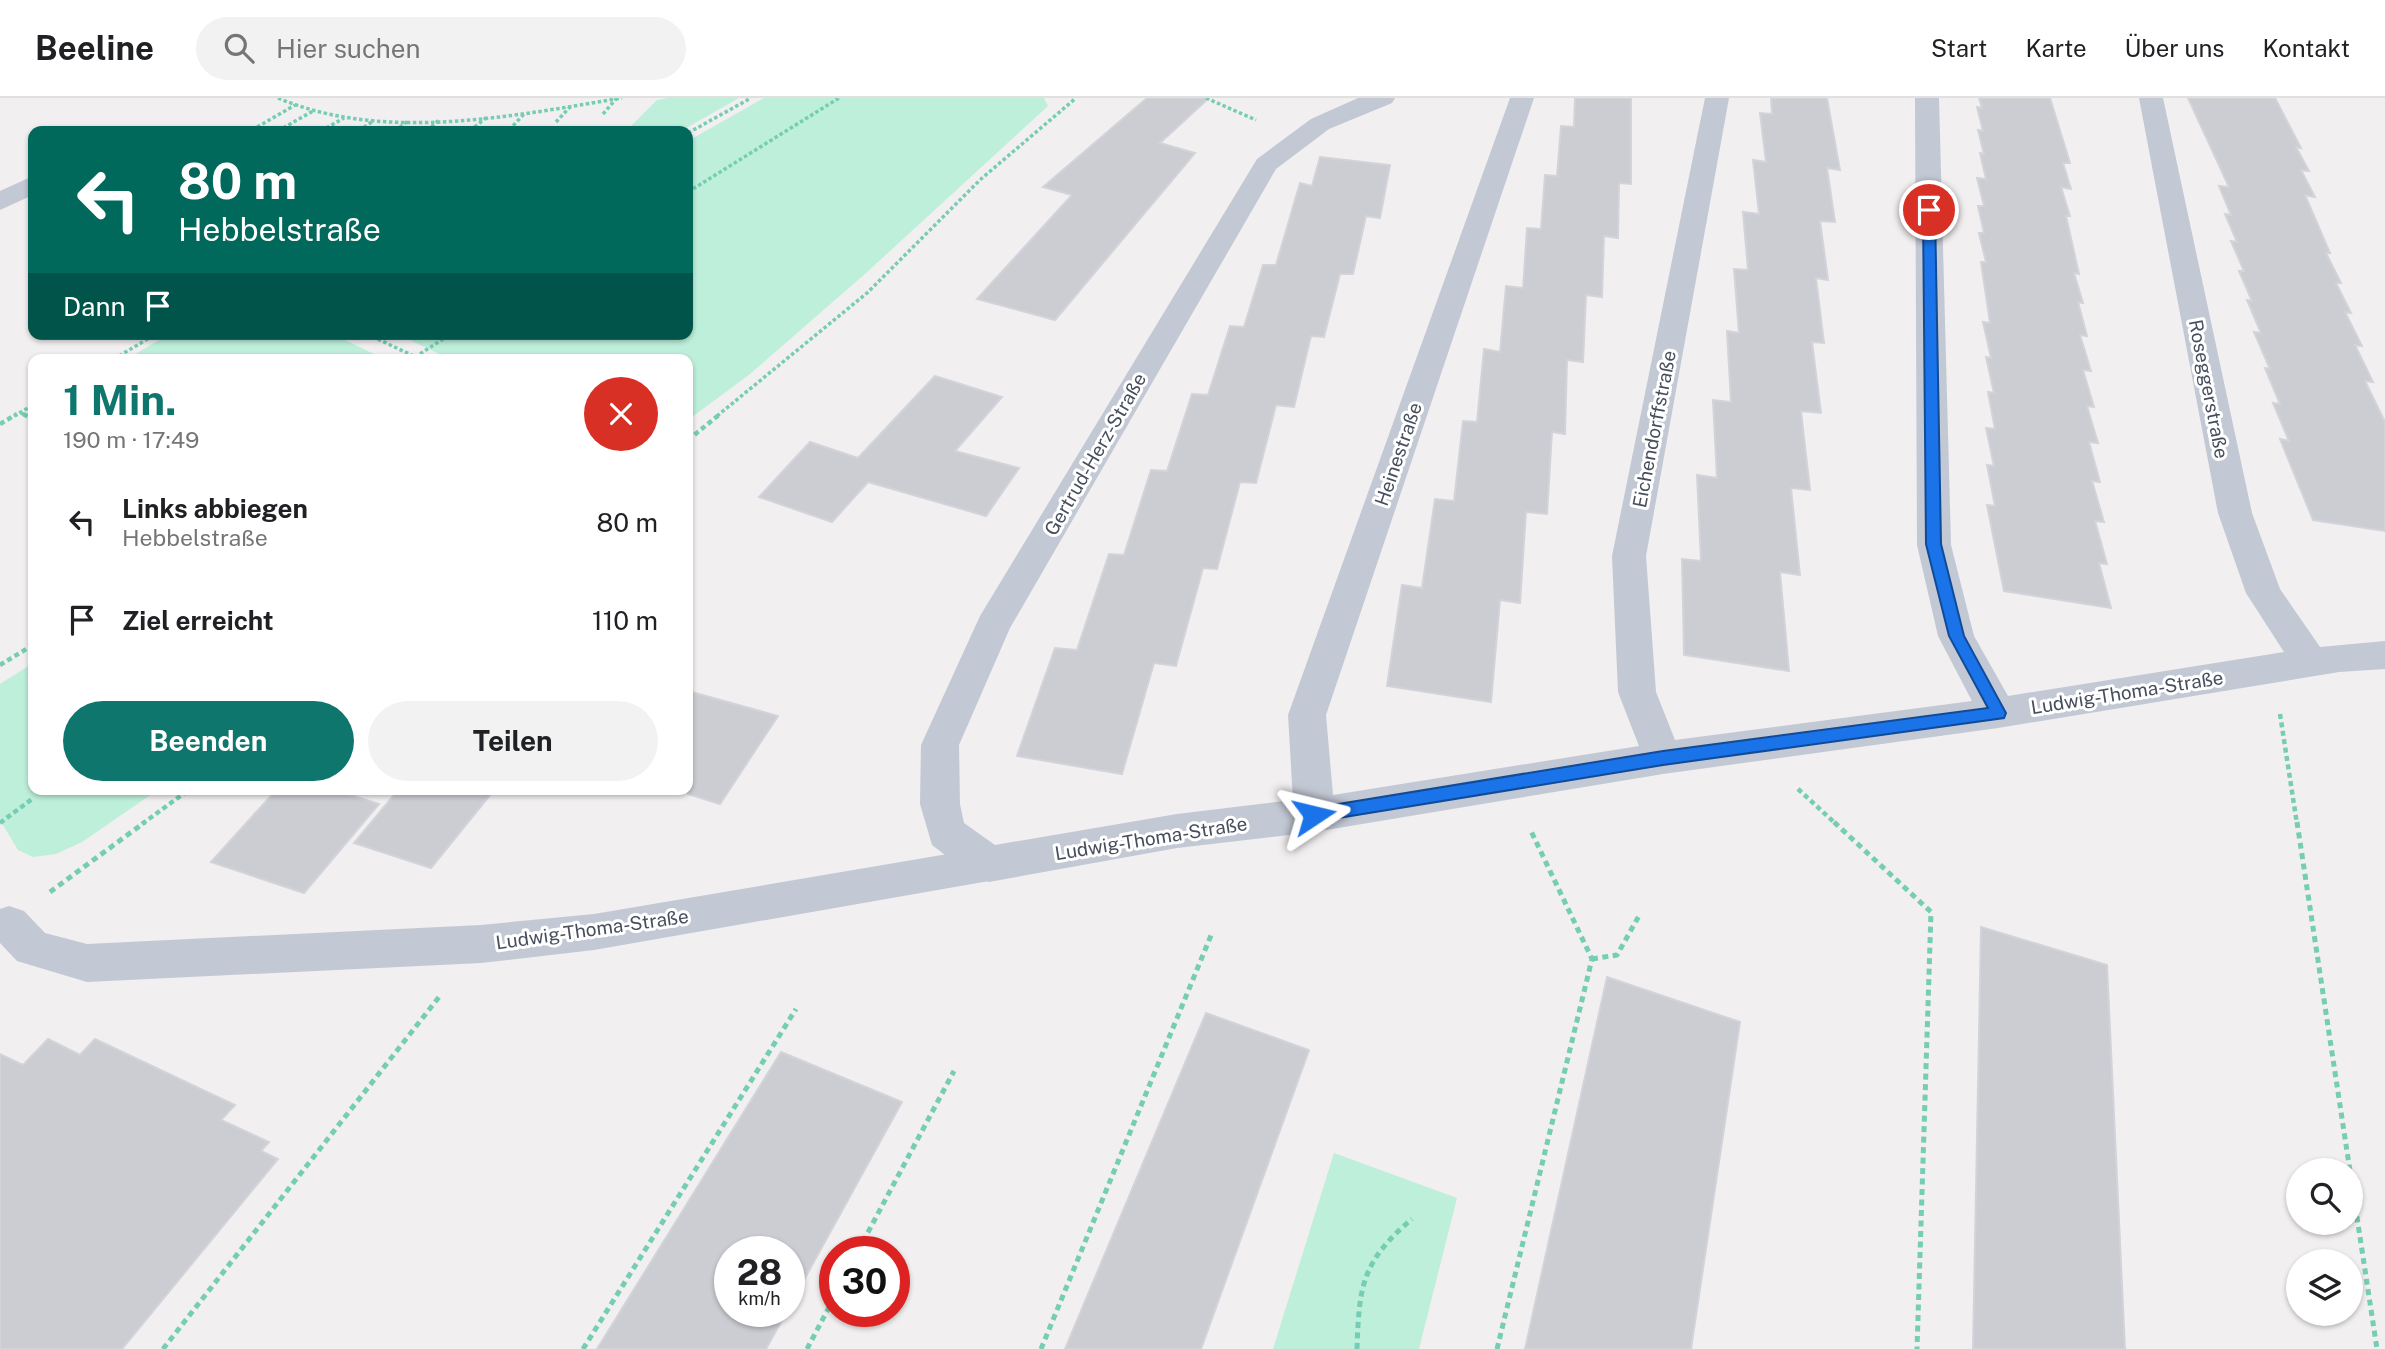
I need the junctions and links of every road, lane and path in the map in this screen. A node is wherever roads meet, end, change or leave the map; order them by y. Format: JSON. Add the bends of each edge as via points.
{"nodes":[{"id":1,"x":278,"y":98,"type":"edge"},
{"id":2,"x":291,"y":98,"type":"edge"},
{"id":3,"x":622,"y":98,"type":"edge"},
{"id":4,"x":751,"y":98,"type":"edge"},
{"id":5,"x":839,"y":98,"type":"edge"},
{"id":6,"x":1076,"y":98,"type":"edge"},
{"id":7,"x":1206,"y":98,"type":"edge"},
{"id":8,"x":1383,"y":98,"type":"edge"},
{"id":9,"x":1522,"y":98,"type":"edge"},
{"id":10,"x":1717,"y":98,"type":"edge"},
{"id":11,"x":1927,"y":98,"type":"edge"},
{"id":12,"x":2151,"y":98,"type":"edge"},
{"id":13,"x":616,"y":99,"type":"edge"},
{"id":14,"x":284,"y":102,"type":"junction"},
{"id":15,"x":295,"y":105,"type":"junction"},
{"id":16,"x":570,"y":106,"type":"junction"},
{"id":17,"x":1228,"y":106,"type":"dead end"},
{"id":18,"x":313,"y":111,"type":"junction"},
{"id":19,"x":526,"y":112,"type":"junction"},
{"id":20,"x":603,"y":114,"type":"dead end"},
{"id":21,"x":488,"y":116,"type":"junction"},
{"id":22,"x":344,"y":118,"type":"junction"},
{"id":23,"x":441,"y":118,"type":"junction"},
{"id":24,"x":408,"y":120,"type":"junction"},
{"id":25,"x":373,"y":121,"type":"junction"},
{"id":26,"x":556,"y":122,"type":"dead end"},
{"id":27,"x":258,"y":126,"type":"edge"},
{"id":28,"x":287,"y":126,"type":"edge"},
{"id":29,"x":330,"y":126,"type":"edge"},
{"id":30,"x":366,"y":126,"type":"edge"},
{"id":31,"x":401,"y":126,"type":"edge"},
{"id":32,"x":432,"y":126,"type":"edge"},
{"id":33,"x":476,"y":126,"type":"edge"},
{"id":34,"x":513,"y":126,"type":"edge"},
{"id":35,"x":693,"y":130,"type":"edge"},
{"id":36,"x":28,"y":187,"type":"edge"},
{"id":37,"x":693,"y":189,"type":"edge"},
{"id":38,"x":0,"y":202,"type":"edge"},
{"id":39,"x":146,"y":340,"type":"edge"},
{"id":40,"x":380,"y":340,"type":"edge"},
{"id":41,"x":442,"y":340,"type":"edge"},
{"id":42,"x":122,"y":354,"type":"edge"},
{"id":43,"x":409,"y":354,"type":"edge"},
{"id":44,"x":423,"y":354,"type":"edge"},
{"id":45,"x":28,"y":408,"type":"edge"},
{"id":46,"x":21,"y":412,"type":"junction"},
{"id":47,"x":28,"y":416,"type":"edge"},
{"id":48,"x":0,"y":424,"type":"edge"},
{"id":49,"x":693,"y":436,"type":"edge"},
{"id":50,"x":28,"y":648,"type":"edge"},
{"id":51,"x":2385,"y":656,"type":"edge"},
{"id":52,"x":2311,"y":663,"type":"junction"},
{"id":53,"x":0,"y":665,"type":"edge"},
{"id":54,"x":2271,"y":668,"type":"junction"},
{"id":55,"x":1998,"y":713,"type":"junction"},
{"id":56,"x":1754,"y":748,"type":"junction"},
{"id":57,"x":1663,"y":758,"type":"junction"},
{"id":58,"x":1508,"y":781,"type":"junction"},
{"id":59,"x":182,"y":795,"type":"edge"},
{"id":60,"x":32,"y":799,"type":"dead end"},
{"id":61,"x":1314,"y":815,"type":"junction"},
{"id":62,"x":0,"y":823,"type":"edge"},
{"id":63,"x":989,"y":864,"type":"junction"},
{"id":64,"x":1640,"y":915,"type":"dead end"},
{"id":65,"x":9,"y":924,"type":"joint"},
{"id":66,"x":1212,"y":933,"type":"dead end"},
{"id":67,"x":481,"y":944,"type":"junction"},
{"id":68,"x":1592,"y":959,"type":"junction"},
{"id":69,"x":796,"y":1009,"type":"dead end"},
{"id":70,"x":954,"y":1071,"type":"dead end"},
{"id":71,"x":1412,"y":1219,"type":"dead end"},
{"id":72,"x":866,"y":1236,"type":"edge"},
{"id":73,"x":819,"y":1326,"type":"edge"},
{"id":74,"x":163,"y":1349,"type":"edge"},
{"id":75,"x":583,"y":1349,"type":"edge"},
{"id":76,"x":807,"y":1349,"type":"edge"},
{"id":77,"x":1041,"y":1349,"type":"edge"},
{"id":78,"x":1357,"y":1349,"type":"edge"},
{"id":79,"x":1497,"y":1349,"type":"edge"},
{"id":80,"x":1917,"y":1349,"type":"edge"},
{"id":81,"x":2377,"y":1349,"type":"edge"}],
"edges":[{"from":1,"to":14,"type":"path"},
{"from":2,"to":14,"type":"path"},
{"from":3,"to":13,"type":"path"},
{"from":4,"to":35,"type":"path"},
{"from":5,"to":37,"type":"path"},
{"from":6,"to":49,"type":"path","via":[[981,179],[867,293]]},
{"from":7,"to":17,"type":"path"},
{"from":8,"to":63,"type":"street","name":"Gertrud-Herz-Straße","via":[[1343,110],[1295,138],[1266,165],[993,626],[940,745],[940,804],[946,833]]},
{"from":9,"to":61,"type":"street","name":"Heinestraße","via":[[1307,715]]},
{"from":10,"to":57,"type":"street","name":"Eichendorffstraße","via":[[1629,556],[1637,692]]},
{"from":11,"to":55,"type":"street","via":[[1934,544],[1956,636]]},
{"from":12,"to":52,"type":"street","name":"Roseggerstraße","via":[[2235,513],[2264,593]]},
{"from":13,"to":16,"type":"path"},
{"from":13,"to":20,"type":"path"},
{"from":14,"to":15,"type":"path"},
{"from":15,"to":18,"type":"path"},
{"from":15,"to":27,"type":"path"},
{"from":16,"to":19,"type":"path"},
{"from":16,"to":26,"type":"path"},
{"from":18,"to":22,"type":"path"},
{"from":18,"to":28,"type":"path"},
{"from":19,"to":21,"type":"path"},
{"from":19,"to":34,"type":"path"},
{"from":21,"to":23,"type":"path"},
{"from":21,"to":33,"type":"path"},
{"from":22,"to":25,"type":"path"},
{"from":22,"to":29,"type":"path"},
{"from":23,"to":24,"type":"path"},
{"from":23,"to":32,"type":"path"},
{"from":24,"to":25,"type":"path"},
{"from":24,"to":31,"type":"path"},
{"from":25,"to":30,"type":"path"},
{"from":36,"to":38,"type":"street"},
{"from":39,"to":42,"type":"path"},
{"from":40,"to":43,"type":"path"},
{"from":41,"to":44,"type":"path"},
{"from":45,"to":46,"type":"path"},
{"from":46,"to":47,"type":"path"},
{"from":46,"to":48,"type":"path"},
{"from":50,"to":53,"type":"path"},
{"from":51,"to":52,"type":"street","name":"Ludwig-Thoma-Straße"},
{"from":52,"to":54,"type":"street","name":"Ludwig-Thoma-Straße"},
{"from":54,"to":55,"type":"street","name":"Ludwig-Thoma-Straße"},
{"from":54,"to":81,"type":"path","via":[[2288,752]]},
{"from":55,"to":56,"type":"street","name":"Ludwig-Thoma-Straße"},
{"from":56,"to":57,"type":"street","name":"Ludwig-Thoma-Straße"},
{"from":56,"to":80,"type":"path","via":[[1931,912]]},
{"from":57,"to":58,"type":"street","name":"Ludwig-Thoma-Straße"},
{"from":58,"to":61,"type":"street","name":"Ludwig-Thoma-Straße"},
{"from":58,"to":68,"type":"path"},
{"from":59,"to":65,"type":"path"},
{"from":60,"to":62,"type":"path"},
{"from":61,"to":63,"type":"street","name":"Ludwig-Thoma-Straße","via":[[1177,831]]},
{"from":63,"to":67,"type":"lane","name":"Ludwig-Thoma-Straße","via":[[594,932]]},
{"from":64,"to":68,"type":"path","via":[[1617,956]]},
{"from":65,"to":67,"type":"lane","name":"Ludwig-Thoma-Straße","via":[[32,948],[87,963]]},
{"from":66,"to":77,"type":"path"},
{"from":67,"to":74,"type":"path"},
{"from":68,"to":79,"type":"path"},
{"from":69,"to":75,"type":"path"},
{"from":70,"to":72,"type":"path"},
{"from":71,"to":78,"type":"path","via":[[1383,1243],[1366,1273]]},
{"from":73,"to":76,"type":"path"}]}
